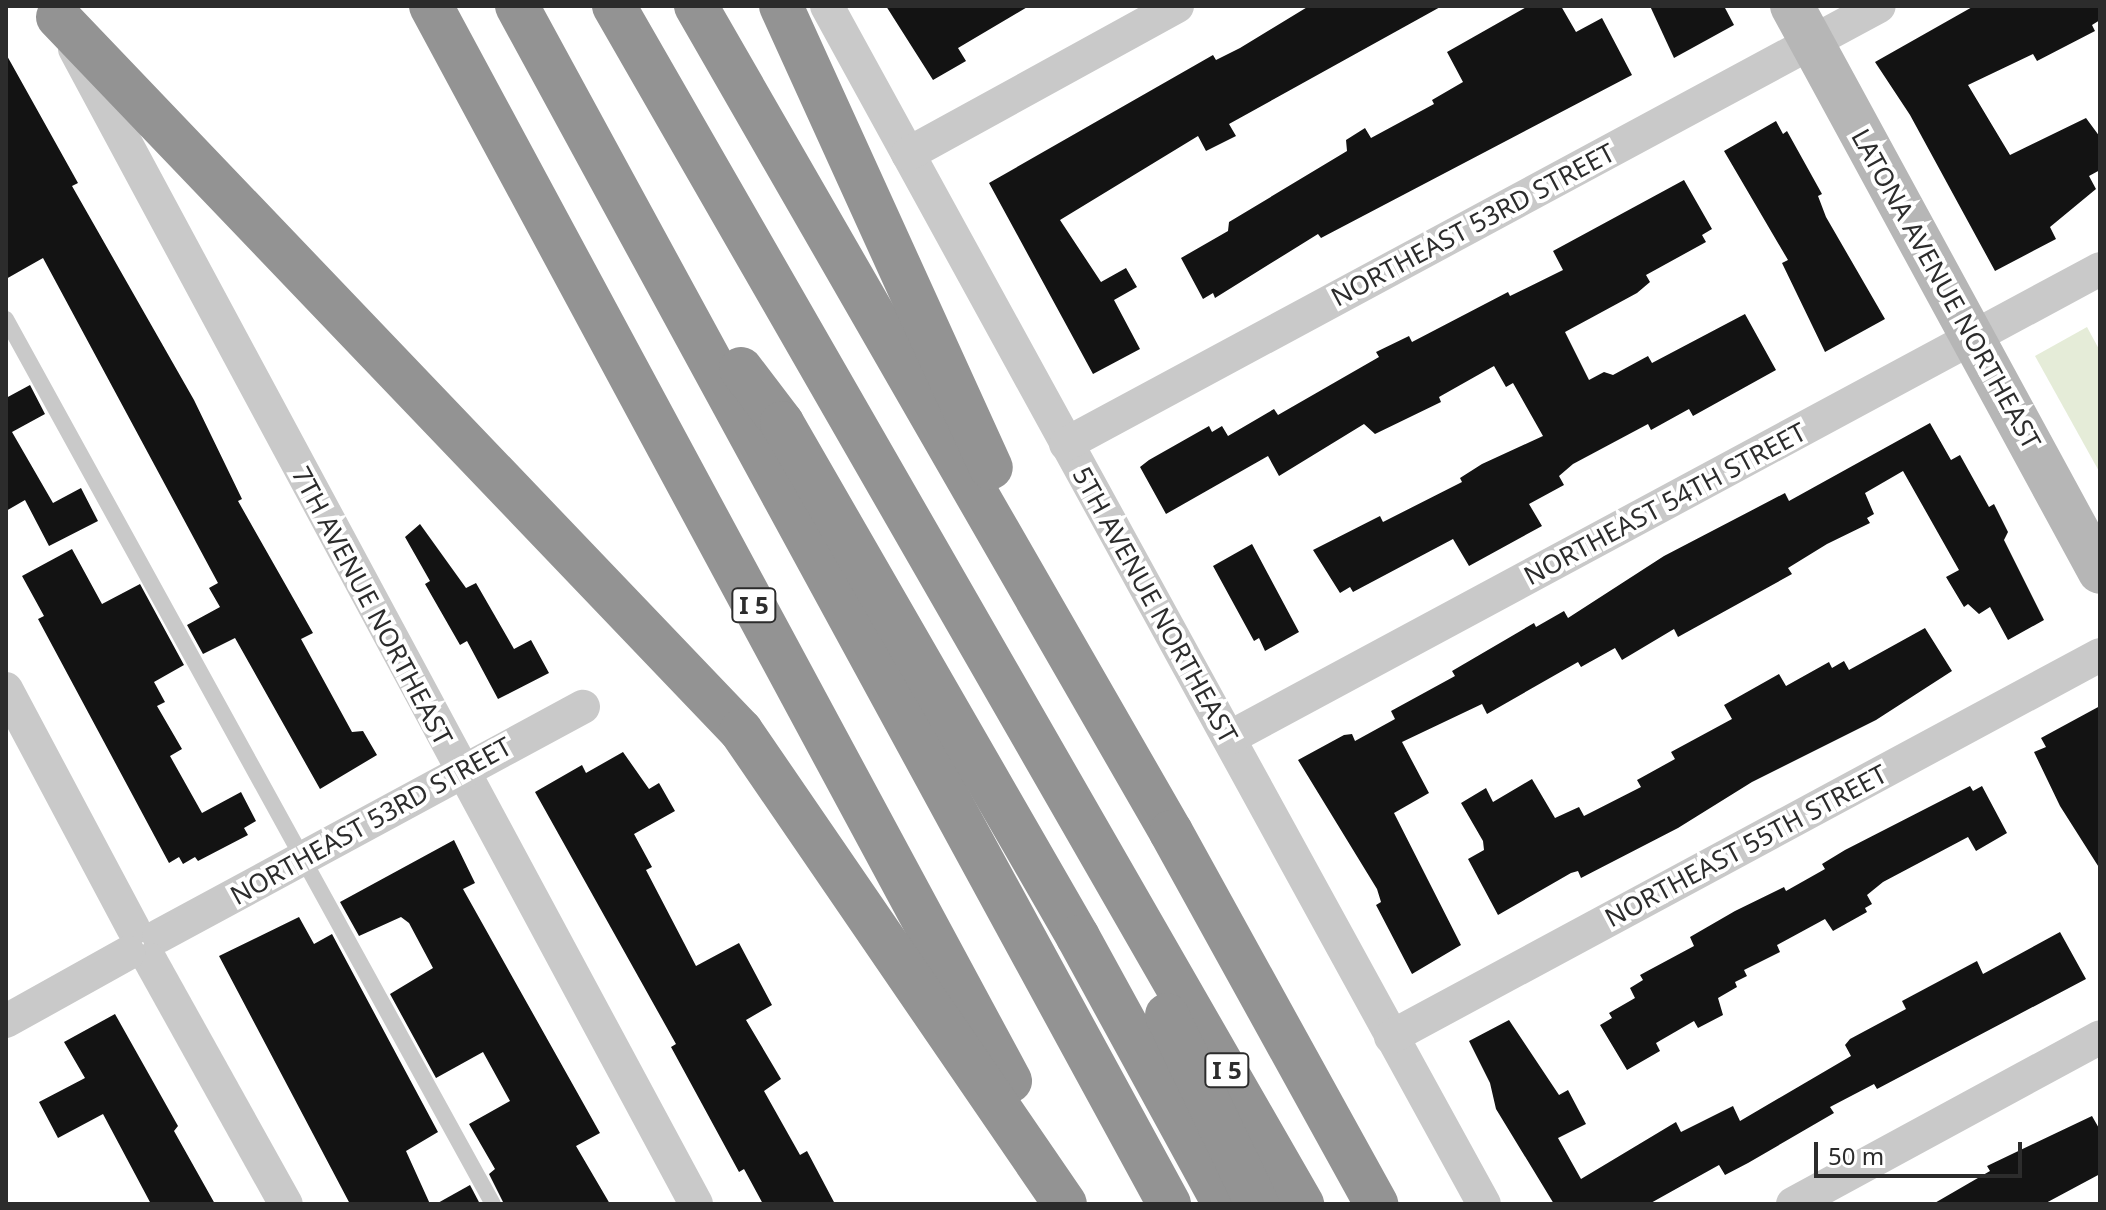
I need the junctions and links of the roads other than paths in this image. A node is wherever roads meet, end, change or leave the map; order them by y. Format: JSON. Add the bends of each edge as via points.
{"nodes":[{"id":1,"x":431,"y":6,"type":"edge"},
{"id":2,"x":517,"y":6,"type":"edge"},
{"id":3,"x":614,"y":6,"type":"edge"},
{"id":4,"x":696,"y":6,"type":"edge"},
{"id":5,"x":781,"y":6,"type":"edge"},
{"id":6,"x":827,"y":6,"type":"edge"},
{"id":7,"x":1177,"y":6,"type":"edge"},
{"id":8,"x":1879,"y":6,"type":"edge"},
{"id":9,"x":52,"y":10,"type":"edge"},
{"id":10,"x":1802,"y":24,"type":"edge"},
{"id":11,"x":908,"y":154,"type":"junction"},
{"id":12,"x":657,"y":259,"type":"junction"},
{"id":13,"x":2100,"y":269,"type":"edge"},
{"id":14,"x":6,"y":319,"type":"edge"},
{"id":15,"x":1972,"y":338,"type":"junction"},
{"id":16,"x":1066,"y":444,"type":"junction"},
{"id":17,"x":2100,"y":572,"type":"edge"},
{"id":18,"x":2100,"y":655,"type":"edge"},
{"id":19,"x":6,"y":689,"type":"edge"},
{"id":20,"x":583,"y":707,"type":"dead end"},
{"id":21,"x":1229,"y":738,"type":"junction"},
{"id":22,"x":460,"y":771,"type":"junction"},
{"id":23,"x":1171,"y":832,"type":"junction"},
{"id":24,"x":303,"y":859,"type":"junction"},
{"id":25,"x":1152,"y":936,"type":"junction"},
{"id":26,"x":143,"y":944,"type":"junction"},
{"id":27,"x":6,"y":1021,"type":"edge"},
{"id":28,"x":1391,"y":1037,"type":"junction"},
{"id":29,"x":2100,"y":1037,"type":"edge"},
{"id":30,"x":286,"y":1204,"type":"edge"},
{"id":31,"x":493,"y":1204,"type":"edge"},
{"id":32,"x":696,"y":1204,"type":"edge"},
{"id":33,"x":1065,"y":1204,"type":"edge"},
{"id":34,"x":1077,"y":1204,"type":"edge"},
{"id":35,"x":1169,"y":1204,"type":"edge"},
{"id":36,"x":1224,"y":1204,"type":"edge"},
{"id":37,"x":1257,"y":1204,"type":"edge"},
{"id":38,"x":1302,"y":1204,"type":"edge"},
{"id":39,"x":1376,"y":1204,"type":"edge"},
{"id":40,"x":1484,"y":1204,"type":"edge"},
{"id":41,"x":1793,"y":1204,"type":"edge"}],
"edges":[{"from":1,"to":34,"type":"highway","number":"I 5"},
{"from":2,"to":12,"type":"highway"},
{"from":3,"to":25,"type":"highway","number":"I 5"},
{"from":4,"to":23,"type":"highway"},
{"from":5,"to":23,"type":"highway","via":[[1036,568]]},
{"from":6,"to":11,"type":"street","name":"5TH AVENUE NORTHEAST"},
{"from":7,"to":11,"type":"street"},
{"from":8,"to":10,"type":"street","name":"NORTHEAST 53RD STREET"},
{"from":9,"to":22,"type":"street","name":"7TH AVENUE NORTHEAST"},
{"from":9,"to":33,"type":"highway","via":[[741,731]]},
{"from":10,"to":15,"type":"street","name":"LATONA AVENUE NORTHEAST"},
{"from":10,"to":16,"type":"street","name":"NORTHEAST 53RD STREET"},
{"from":11,"to":16,"type":"street","name":"5TH AVENUE NORTHEAST"},
{"from":12,"to":35,"type":"highway"},
{"from":12,"to":36,"type":"highway","via":[[782,423],[1078,937]]},
{"from":13,"to":15,"type":"street","name":"NORTHEAST 54TH STREET"},
{"from":14,"to":24,"type":"lane"},
{"from":15,"to":17,"type":"street","name":"LATONA AVENUE NORTHEAST"},
{"from":15,"to":21,"type":"street","name":"NORTHEAST 54TH STREET"},
{"from":16,"to":21,"type":"street","name":"5TH AVENUE NORTHEAST"},
{"from":18,"to":28,"type":"street","name":"NORTHEAST 55TH STREET"},
{"from":19,"to":26,"type":"street"},
{"from":20,"to":22,"type":"street","name":"NORTHEAST 53RD STREET"},
{"from":21,"to":28,"type":"street","name":"5TH AVENUE NORTHEAST"},
{"from":22,"to":24,"type":"street","name":"NORTHEAST 53RD STREET"},
{"from":22,"to":32,"type":"street","name":"7TH AVENUE NORTHEAST"},
{"from":23,"to":39,"type":"highway"},
{"from":24,"to":26,"type":"street","name":"NORTHEAST 53RD STREET"},
{"from":24,"to":31,"type":"lane"},
{"from":25,"to":37,"type":"highway","via":[[1169,1024]]},
{"from":25,"to":38,"type":"highway","number":"I 5"},
{"from":26,"to":27,"type":"street","name":"NORTHEAST 53RD STREET"},
{"from":26,"to":30,"type":"street"},
{"from":28,"to":40,"type":"street","name":"5TH AVENUE NORTHEAST"},
{"from":29,"to":41,"type":"street"}]}
